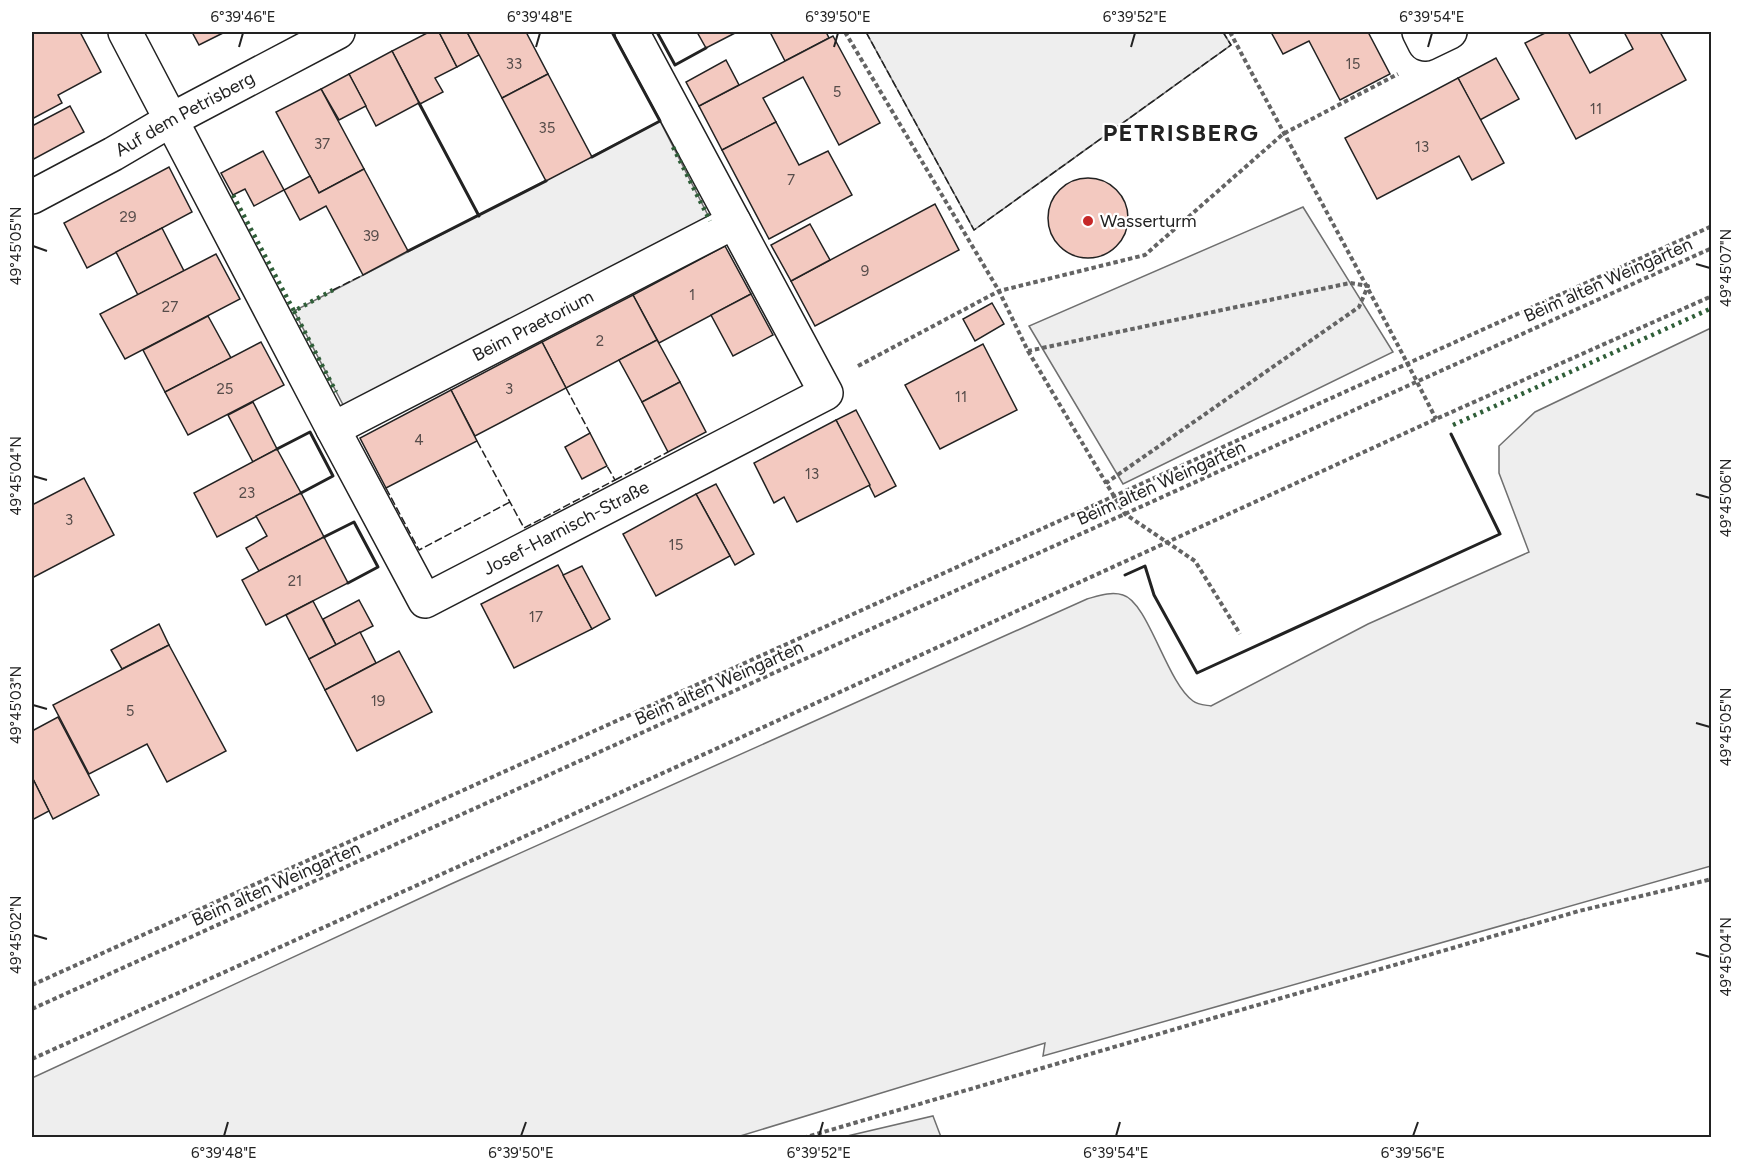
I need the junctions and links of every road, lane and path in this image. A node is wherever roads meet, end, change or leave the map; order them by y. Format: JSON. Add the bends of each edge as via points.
{"nodes":[{"id":1,"x":125,"y":32,"type":"edge"},
{"id":2,"x":338,"y":32,"type":"edge"},
{"id":3,"x":632,"y":32,"type":"edge"},
{"id":4,"x":845,"y":32,"type":"edge"},
{"id":5,"x":1230,"y":32,"type":"edge"},
{"id":6,"x":1431,"y":36,"type":"edge"},
{"id":7,"x":171,"y":120,"type":"junction"},
{"id":8,"x":1284,"y":134,"type":"junction"},
{"id":9,"x":32,"y":197,"type":"edge"},
{"id":10,"x":734,"y":222,"type":"junction"},
{"id":11,"x":1712,"y":226,"type":"edge"},
{"id":12,"x":1712,"y":248,"type":"edge"},
{"id":13,"x":1368,"y":286,"type":"junction"},
{"id":14,"x":999,"y":291,"type":"junction"},
{"id":15,"x":1712,"y":296,"type":"edge"},
{"id":16,"x":1028,"y":351,"type":"junction"},
{"id":17,"x":1408,"y":362,"type":"junction"},
{"id":18,"x":1417,"y":381,"type":"junction"},
{"id":19,"x":821,"y":386,"type":"junction"},
{"id":20,"x":1436,"y":419,"type":"junction"},
{"id":21,"x":333,"y":429,"type":"junction"},
{"id":22,"x":1106,"y":483,"type":"junction"},
{"id":23,"x":1114,"y":496,"type":"junction"},
{"id":24,"x":1125,"y":514,"type":"junction"},
{"id":25,"x":1166,"y":543,"type":"junction"},
{"id":26,"x":1240,"y":634,"type":"dead end"},
{"id":27,"x":1712,"y":879,"type":"edge"},
{"id":28,"x":32,"y":986,"type":"edge"},
{"id":29,"x":32,"y":1010,"type":"edge"},
{"id":30,"x":32,"y":1059,"type":"edge"},
{"id":31,"x":803,"y":1137,"type":"edge"}],
"edges":[{"from":1,"to":7,"type":"street","name":"Josef-Harnisch-Straße"},
{"from":2,"to":7,"type":"street","name":"Auf dem Petrisberg"},
{"from":3,"to":10,"type":"street"},
{"from":4,"to":14,"type":"path"},
{"from":5,"to":8,"type":"path"},
{"from":6,"to":8,"type":"path","via":[[1431,57]]},
{"from":7,"to":9,"type":"street","name":"Auf dem Petrisberg"},
{"from":7,"to":21,"type":"street","name":"Josef-Harnisch-Straße"},
{"from":8,"to":13,"type":"path"},
{"from":8,"to":14,"type":"path","via":[[1145,255]]},
{"from":10,"to":19,"type":"street"},
{"from":10,"to":21,"type":"street","name":"Beim Praetorium"},
{"from":11,"to":17,"type":"path"},
{"from":12,"to":18,"type":"path","name":"Beim alten Weingarten"},
{"from":13,"to":16,"type":"path","via":[[1350,283]]},
{"from":13,"to":17,"type":"path"},
{"from":13,"to":22,"type":"path","via":[[1359,307]]},
{"from":14,"to":16,"type":"path"},
{"from":14,"to":19,"type":"path"},
{"from":15,"to":20,"type":"path"},
{"from":16,"to":22,"type":"path"},
{"from":17,"to":18,"type":"path"},
{"from":17,"to":23,"type":"path"},
{"from":18,"to":20,"type":"path"},
{"from":18,"to":24,"type":"path","name":"Beim alten Weingarten"},
{"from":19,"to":21,"type":"street","name":"Josef-Harnisch-Straße","via":[[826,393],[425,601]]},
{"from":20,"to":25,"type":"path"},
{"from":22,"to":23,"type":"path"},
{"from":23,"to":24,"type":"path"},
{"from":23,"to":28,"type":"path"},
{"from":24,"to":25,"type":"path"},
{"from":24,"to":29,"type":"path","name":"Beim alten Weingarten"},
{"from":25,"to":26,"type":"path","via":[[1195,561]]},
{"from":25,"to":30,"type":"path"},
{"from":27,"to":31,"type":"path","via":[[1579,911]]}]}
